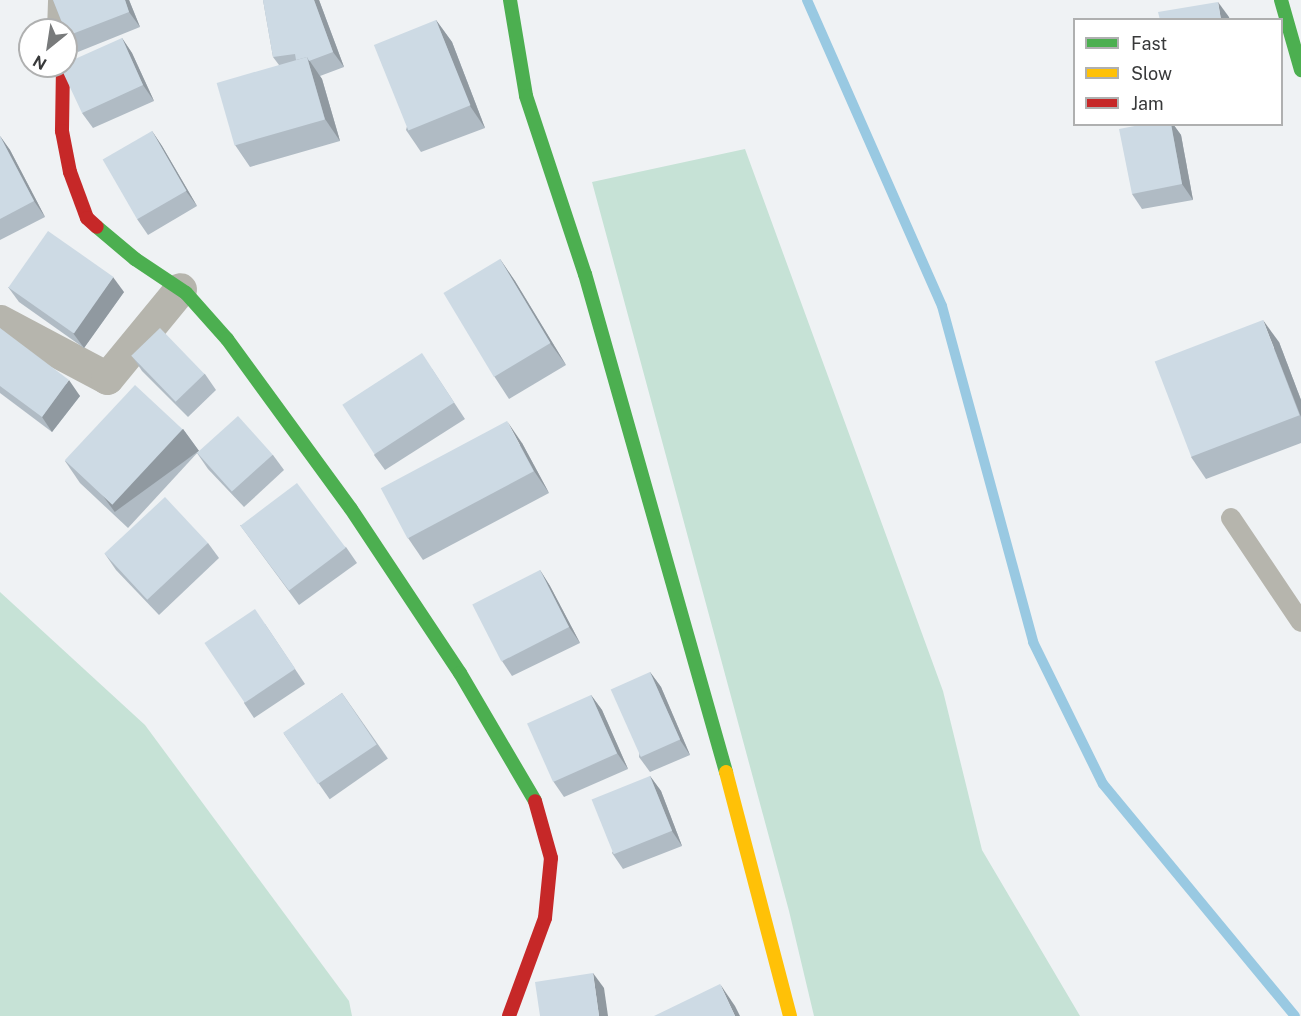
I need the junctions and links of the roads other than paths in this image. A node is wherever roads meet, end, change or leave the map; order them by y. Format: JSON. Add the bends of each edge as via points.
{"nodes":[{"id":1,"x":64,"y":0,"type":"edge"},
{"id":2,"x":510,"y":0,"type":"edge"},
{"id":3,"x":1288,"y":5,"type":"edge"},
{"id":4,"x":63,"y":18,"type":"edge"},
{"id":5,"x":1301,"y":70,"type":"edge"},
{"id":6,"x":63,"y":78,"type":"edge"},
{"id":7,"x":180,"y":289,"type":"junction"},
{"id":8,"x":0,"y":321,"type":"edge"},
{"id":9,"x":1231,"y":518,"type":"dead end"},
{"id":10,"x":1301,"y":622,"type":"edge"},
{"id":11,"x":509,"y":1016,"type":"edge"},
{"id":12,"x":790,"y":1016,"type":"edge"}],
"edges":[{"from":1,"to":4,"type":"street"},
{"from":2,"to":12,"type":"street","via":[[526,96],[585,274],[693,645]]},
{"from":3,"to":5,"type":"street"},
{"from":6,"to":7,"type":"street","via":[[62,131],[70,172],[87,218],[135,259]]},
{"from":7,"to":8,"type":"street","via":[[107,378]]},
{"from":7,"to":11,"type":"street","via":[[227,339],[351,509],[460,673],[535,800],[551,858],[544,918]]},
{"from":9,"to":10,"type":"lane"}]}
